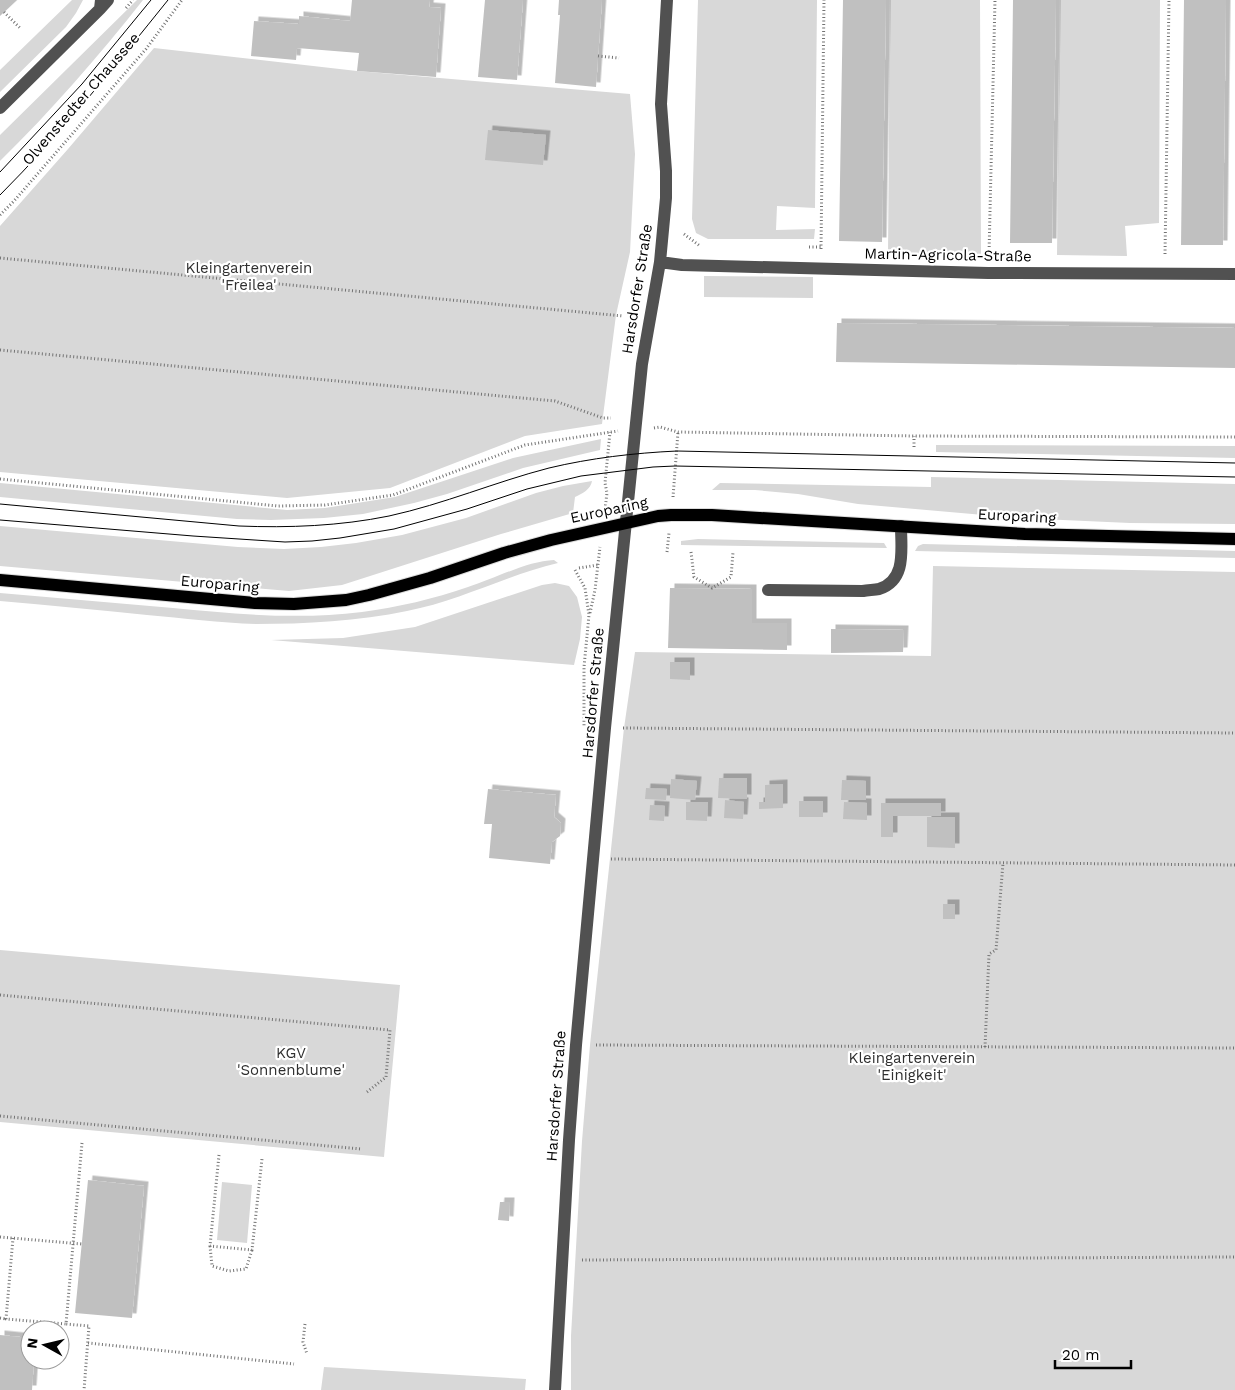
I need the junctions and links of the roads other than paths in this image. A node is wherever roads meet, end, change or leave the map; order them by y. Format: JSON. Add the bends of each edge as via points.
{"nodes":[{"id":1,"x":667,"y":0,"type":"edge"},
{"id":2,"x":103,"y":3,"type":"edge"},
{"id":3,"x":0,"y":108,"type":"edge"},
{"id":4,"x":660,"y":262,"type":"junction"},
{"id":5,"x":1235,"y":274,"type":"edge"},
{"id":6,"x":625,"y":523,"type":"junction"},
{"id":7,"x":901,"y":526,"type":"junction"},
{"id":8,"x":1235,"y":538,"type":"edge"},
{"id":9,"x":0,"y":580,"type":"edge"},
{"id":10,"x":768,"y":590,"type":"dead end"},
{"id":11,"x":555,"y":1390,"type":"edge"}],
"edges":[{"from":1,"to":4,"type":"street","name":"Harsdorfer Straße","via":[[661,104],[667,182]]},
{"from":2,"to":3,"type":"street"},
{"from":4,"to":5,"type":"street","name":"Martin-Agricola-Straße","via":[[988,273]]},
{"from":4,"to":6,"type":"street","name":"Harsdorfer Straße","via":[[642,364]]},
{"from":6,"to":7,"type":"main road","name":"Europaring","via":[[671,515],[712,515]]},
{"from":6,"to":9,"type":"main road","name":"Europaring","via":[[504,553],[369,596],[330,602],[255,603]]},
{"from":6,"to":11,"type":"street","name":"Harsdorfer Straße","via":[[576,1045]]},
{"from":7,"to":8,"type":"main road","name":"Europaring","via":[[1025,534]]},
{"from":7,"to":10,"type":"street","via":[[899,573],[885,586],[863,591]]}]}
